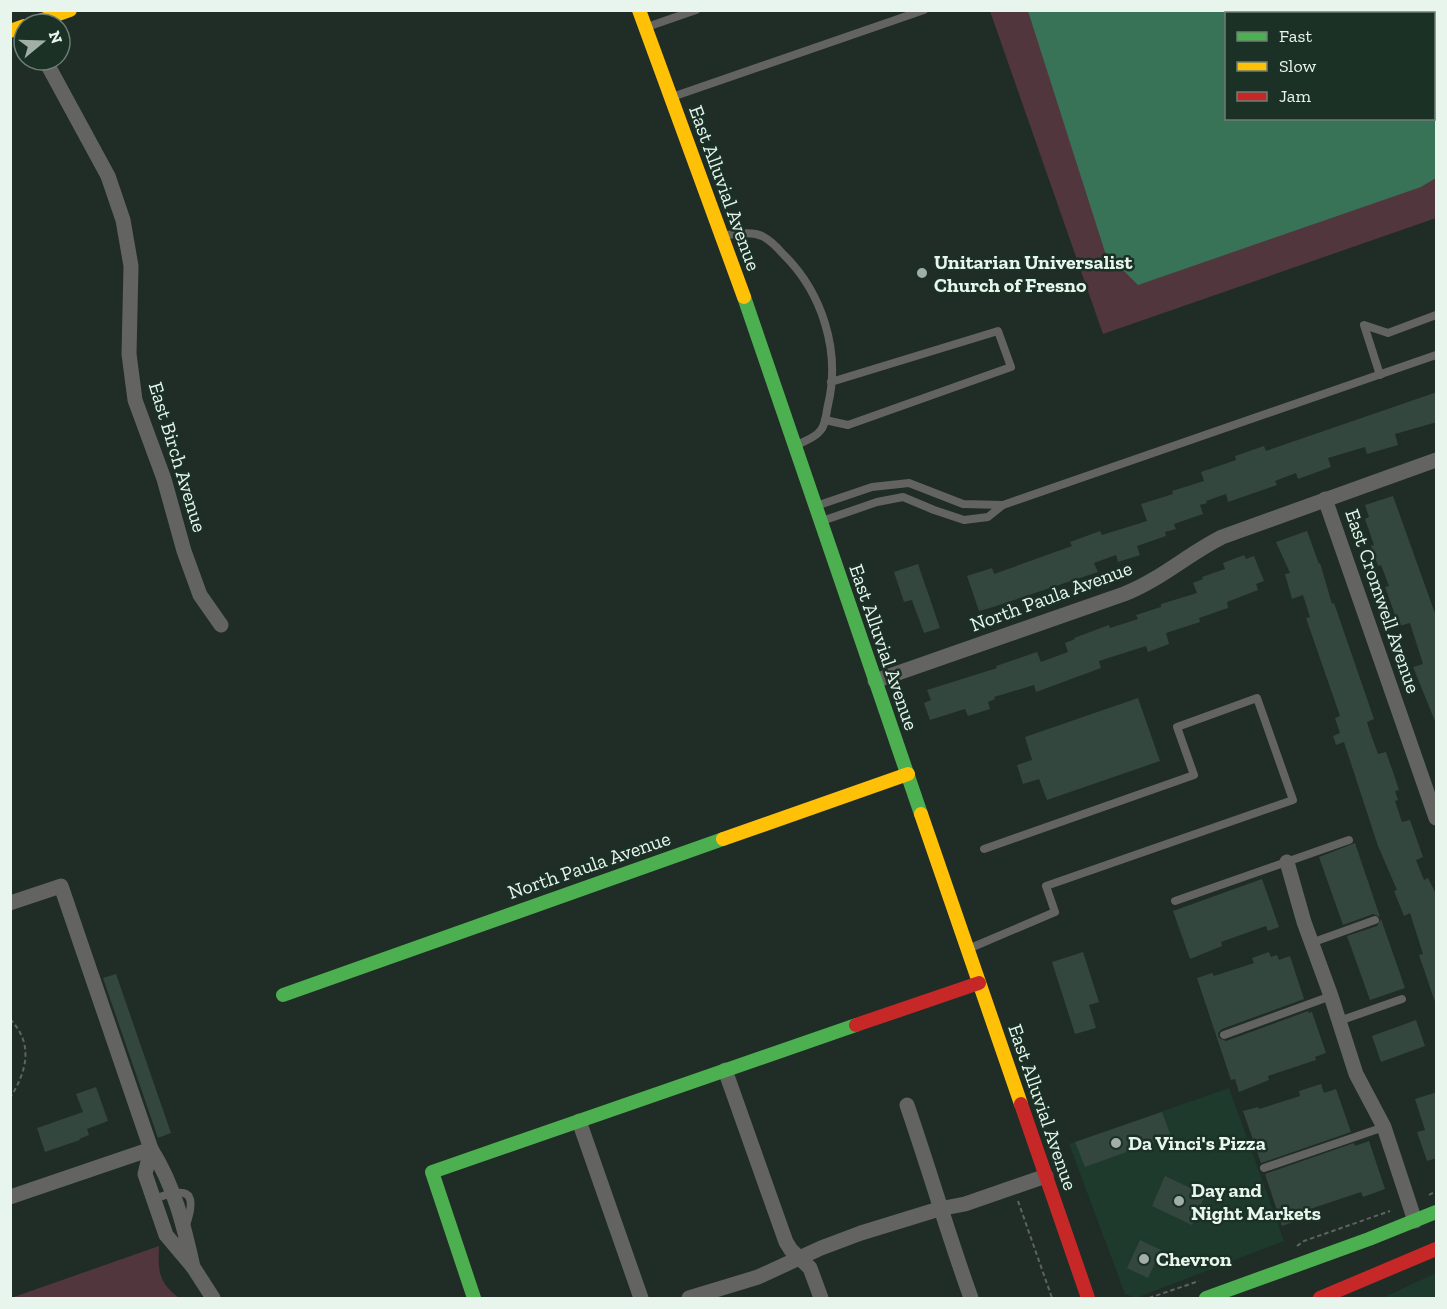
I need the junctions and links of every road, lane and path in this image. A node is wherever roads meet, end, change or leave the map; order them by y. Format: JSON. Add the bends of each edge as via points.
{"nodes":[{"id":1,"x":639,"y":10,"type":"edge"},
{"id":2,"x":696,"y":10,"type":"edge"},
{"id":3,"x":924,"y":10,"type":"edge"},
{"id":4,"x":645,"y":27,"type":"junction"},
{"id":5,"x":52,"y":72,"type":"edge"},
{"id":6,"x":671,"y":97,"type":"junction"},
{"id":7,"x":723,"y":235,"type":"junction"},
{"id":8,"x":1437,"y":315,"type":"edge"},
{"id":9,"x":1437,"y":355,"type":"edge"},
{"id":10,"x":1380,"y":375,"type":"junction"},
{"id":11,"x":831,"y":382,"type":"junction"},
{"id":12,"x":825,"y":420,"type":"junction"},
{"id":13,"x":795,"y":446,"type":"junction"},
{"id":14,"x":1437,"y":460,"type":"edge"},
{"id":15,"x":1325,"y":499,"type":"junction"},
{"id":16,"x":1003,"y":505,"type":"junction"},
{"id":17,"x":816,"y":506,"type":"junction"},
{"id":18,"x":821,"y":522,"type":"junction"},
{"id":19,"x":221,"y":625,"type":"dead end"},
{"id":20,"x":875,"y":681,"type":"junction"},
{"id":21,"x":908,"y":774,"type":"junction"},
{"id":22,"x":1437,"y":818,"type":"edge"},
{"id":23,"x":1349,"y":840,"type":"dead end"},
{"id":24,"x":984,"y":849,"type":"dead end"},
{"id":25,"x":1287,"y":862,"type":"junction"},
{"id":26,"x":1175,"y":901,"type":"dead end"},
{"id":27,"x":10,"y":903,"type":"edge"},
{"id":28,"x":1375,"y":920,"type":"dead end"},
{"id":29,"x":1311,"y":943,"type":"junction"},
{"id":30,"x":968,"y":949,"type":"junction"},
{"id":31,"x":980,"y":983,"type":"junction"},
{"id":32,"x":283,"y":995,"type":"dead end"},
{"id":33,"x":1331,"y":996,"type":"junction"},
{"id":34,"x":1402,"y":999,"type":"dead end"},
{"id":35,"x":10,"y":1019,"type":"edge"},
{"id":36,"x":1339,"y":1021,"type":"junction"},
{"id":37,"x":1224,"y":1035,"type":"dead end"},
{"id":38,"x":725,"y":1070,"type":"junction"},
{"id":39,"x":10,"y":1098,"type":"edge"},
{"id":40,"x":907,"y":1105,"type":"dead end"},
{"id":41,"x":579,"y":1121,"type":"junction"},
{"id":42,"x":1384,"y":1127,"type":"junction"},
{"id":43,"x":152,"y":1149,"type":"junction"},
{"id":44,"x":1264,"y":1168,"type":"dead end"},
{"id":45,"x":1046,"y":1176,"type":"junction"},
{"id":46,"x":1437,"y":1191,"type":"edge"},
{"id":47,"x":172,"y":1192,"type":"junction"},
{"id":48,"x":10,"y":1197,"type":"edge"},
{"id":49,"x":154,"y":1199,"type":"junction"},
{"id":50,"x":1018,"y":1201,"type":"dead end"},
{"id":51,"x":1409,"y":1203,"type":"junction"},
{"id":52,"x":941,"y":1209,"type":"junction"},
{"id":53,"x":1437,"y":1212,"type":"edge"},
{"id":54,"x":1415,"y":1221,"type":"junction"},
{"id":55,"x":1296,"y":1246,"type":"dead end"},
{"id":56,"x":1437,"y":1249,"type":"edge"},
{"id":57,"x":800,"y":1258,"type":"junction"},
{"id":58,"x":193,"y":1267,"type":"junction"},
{"id":59,"x":1202,"y":1280,"type":"dead end"},
{"id":60,"x":213,"y":1299,"type":"edge"},
{"id":61,"x":474,"y":1299,"type":"edge"},
{"id":62,"x":641,"y":1299,"type":"edge"},
{"id":63,"x":689,"y":1299,"type":"edge"},
{"id":64,"x":821,"y":1299,"type":"edge"},
{"id":65,"x":971,"y":1299,"type":"edge"},
{"id":66,"x":1052,"y":1299,"type":"edge"},
{"id":67,"x":1088,"y":1299,"type":"edge"},
{"id":68,"x":1149,"y":1299,"type":"edge"},
{"id":69,"x":1206,"y":1299,"type":"edge"},
{"id":70,"x":1320,"y":1299,"type":"edge"}],
"edges":[{"from":1,"to":4,"type":"street","name":"East Alluvial Avenue"},
{"from":2,"to":4,"type":"lane"},
{"from":3,"to":6,"type":"lane"},
{"from":4,"to":6,"type":"street","name":"East Alluvial Avenue"},
{"from":5,"to":19,"type":"street","name":"East Birch Avenue","via":[[108,176],[123,220],[131,266],[129,354],[135,400],[200,595]]},
{"from":6,"to":7,"type":"street","name":"East Alluvial Avenue"},
{"from":7,"to":11,"type":"lane","via":[[762,236],[791,261],[810,287],[823,317],[833,363]]},
{"from":7,"to":13,"type":"street","name":"East Alluvial Avenue"},
{"from":8,"to":10,"type":"lane","via":[[1388,333],[1364,325]]},
{"from":9,"to":10,"type":"lane"},
{"from":10,"to":16,"type":"lane"},
{"from":11,"to":12,"type":"lane"},
{"from":11,"to":12,"type":"lane","via":[[998,331],[1011,367],[848,425]]},
{"from":12,"to":13,"type":"lane","via":[[818,434]]},
{"from":13,"to":17,"type":"street","name":"East Alluvial Avenue"},
{"from":14,"to":15,"type":"street","name":"North Paula Avenue"},
{"from":15,"to":20,"type":"street","name":"North Paula Avenue","via":[[1205,545],[1125,594]]},
{"from":15,"to":22,"type":"street","name":"East Cromwell Avenue"},
{"from":16,"to":17,"type":"lane","via":[[963,504],[909,483],[872,487]]},
{"from":16,"to":18,"type":"lane","via":[[988,517],[964,520],[903,497]]},
{"from":17,"to":18,"type":"street","name":"East Alluvial Avenue"},
{"from":18,"to":20,"type":"street","name":"East Alluvial Avenue"},
{"from":20,"to":21,"type":"street","name":"East Alluvial Avenue"},
{"from":21,"to":30,"type":"street","name":"East Alluvial Avenue"},
{"from":21,"to":32,"type":"street","name":"North Paula Avenue"},
{"from":23,"to":25,"type":"lane"},
{"from":24,"to":30,"type":"lane","via":[[1194,775],[1177,727],[1257,698],[1293,800],[1046,886],[1055,912]]},
{"from":25,"to":26,"type":"lane"},
{"from":25,"to":29,"type":"street"},
{"from":27,"to":43,"type":"street","via":[[61,885]]},
{"from":28,"to":29,"type":"lane"},
{"from":29,"to":33,"type":"street"},
{"from":30,"to":31,"type":"street","name":"East Alluvial Avenue"},
{"from":31,"to":38,"type":"street"},
{"from":31,"to":45,"type":"street","name":"East Alluvial Avenue"},
{"from":33,"to":36,"type":"street"},
{"from":33,"to":37,"type":"lane"},
{"from":34,"to":36,"type":"lane"},
{"from":35,"to":39,"type":"path","via":[[21,1031],[26,1053],[24,1068]]},
{"from":36,"to":42,"type":"street","via":[[1356,1074]]},
{"from":38,"to":41,"type":"street"},
{"from":38,"to":57,"type":"street","via":[[786,1242]]},
{"from":40,"to":52,"type":"street"},
{"from":41,"to":61,"type":"street","via":[[432,1172]]},
{"from":41,"to":62,"type":"street"},
{"from":42,"to":44,"type":"lane"},
{"from":42,"to":51,"type":"street"},
{"from":43,"to":47,"type":"street"},
{"from":43,"to":48,"type":"street"},
{"from":43,"to":49,"type":"street","via":[[145,1174]]},
{"from":45,"to":52,"type":"street"},
{"from":45,"to":67,"type":"street","name":"East Alluvial Avenue"},
{"from":46,"to":51,"type":"path"},
{"from":47,"to":49,"type":"lane"},
{"from":47,"to":58,"type":"street"},
{"from":49,"to":58,"type":"street","via":[[166,1234]]},
{"from":50,"to":66,"type":"path"},
{"from":51,"to":54,"type":"street"},
{"from":51,"to":55,"type":"path"},
{"from":52,"to":57,"type":"street","via":[[861,1233]]},
{"from":52,"to":65,"type":"street"},
{"from":53,"to":54,"type":"street"},
{"from":54,"to":69,"type":"street"},
{"from":56,"to":70,"type":"street","via":[[1350,1290]]},
{"from":57,"to":63,"type":"street","via":[[758,1277]]},
{"from":57,"to":64,"type":"street","via":[[810,1268]]},
{"from":58,"to":60,"type":"street"},
{"from":59,"to":68,"type":"path"}]}
